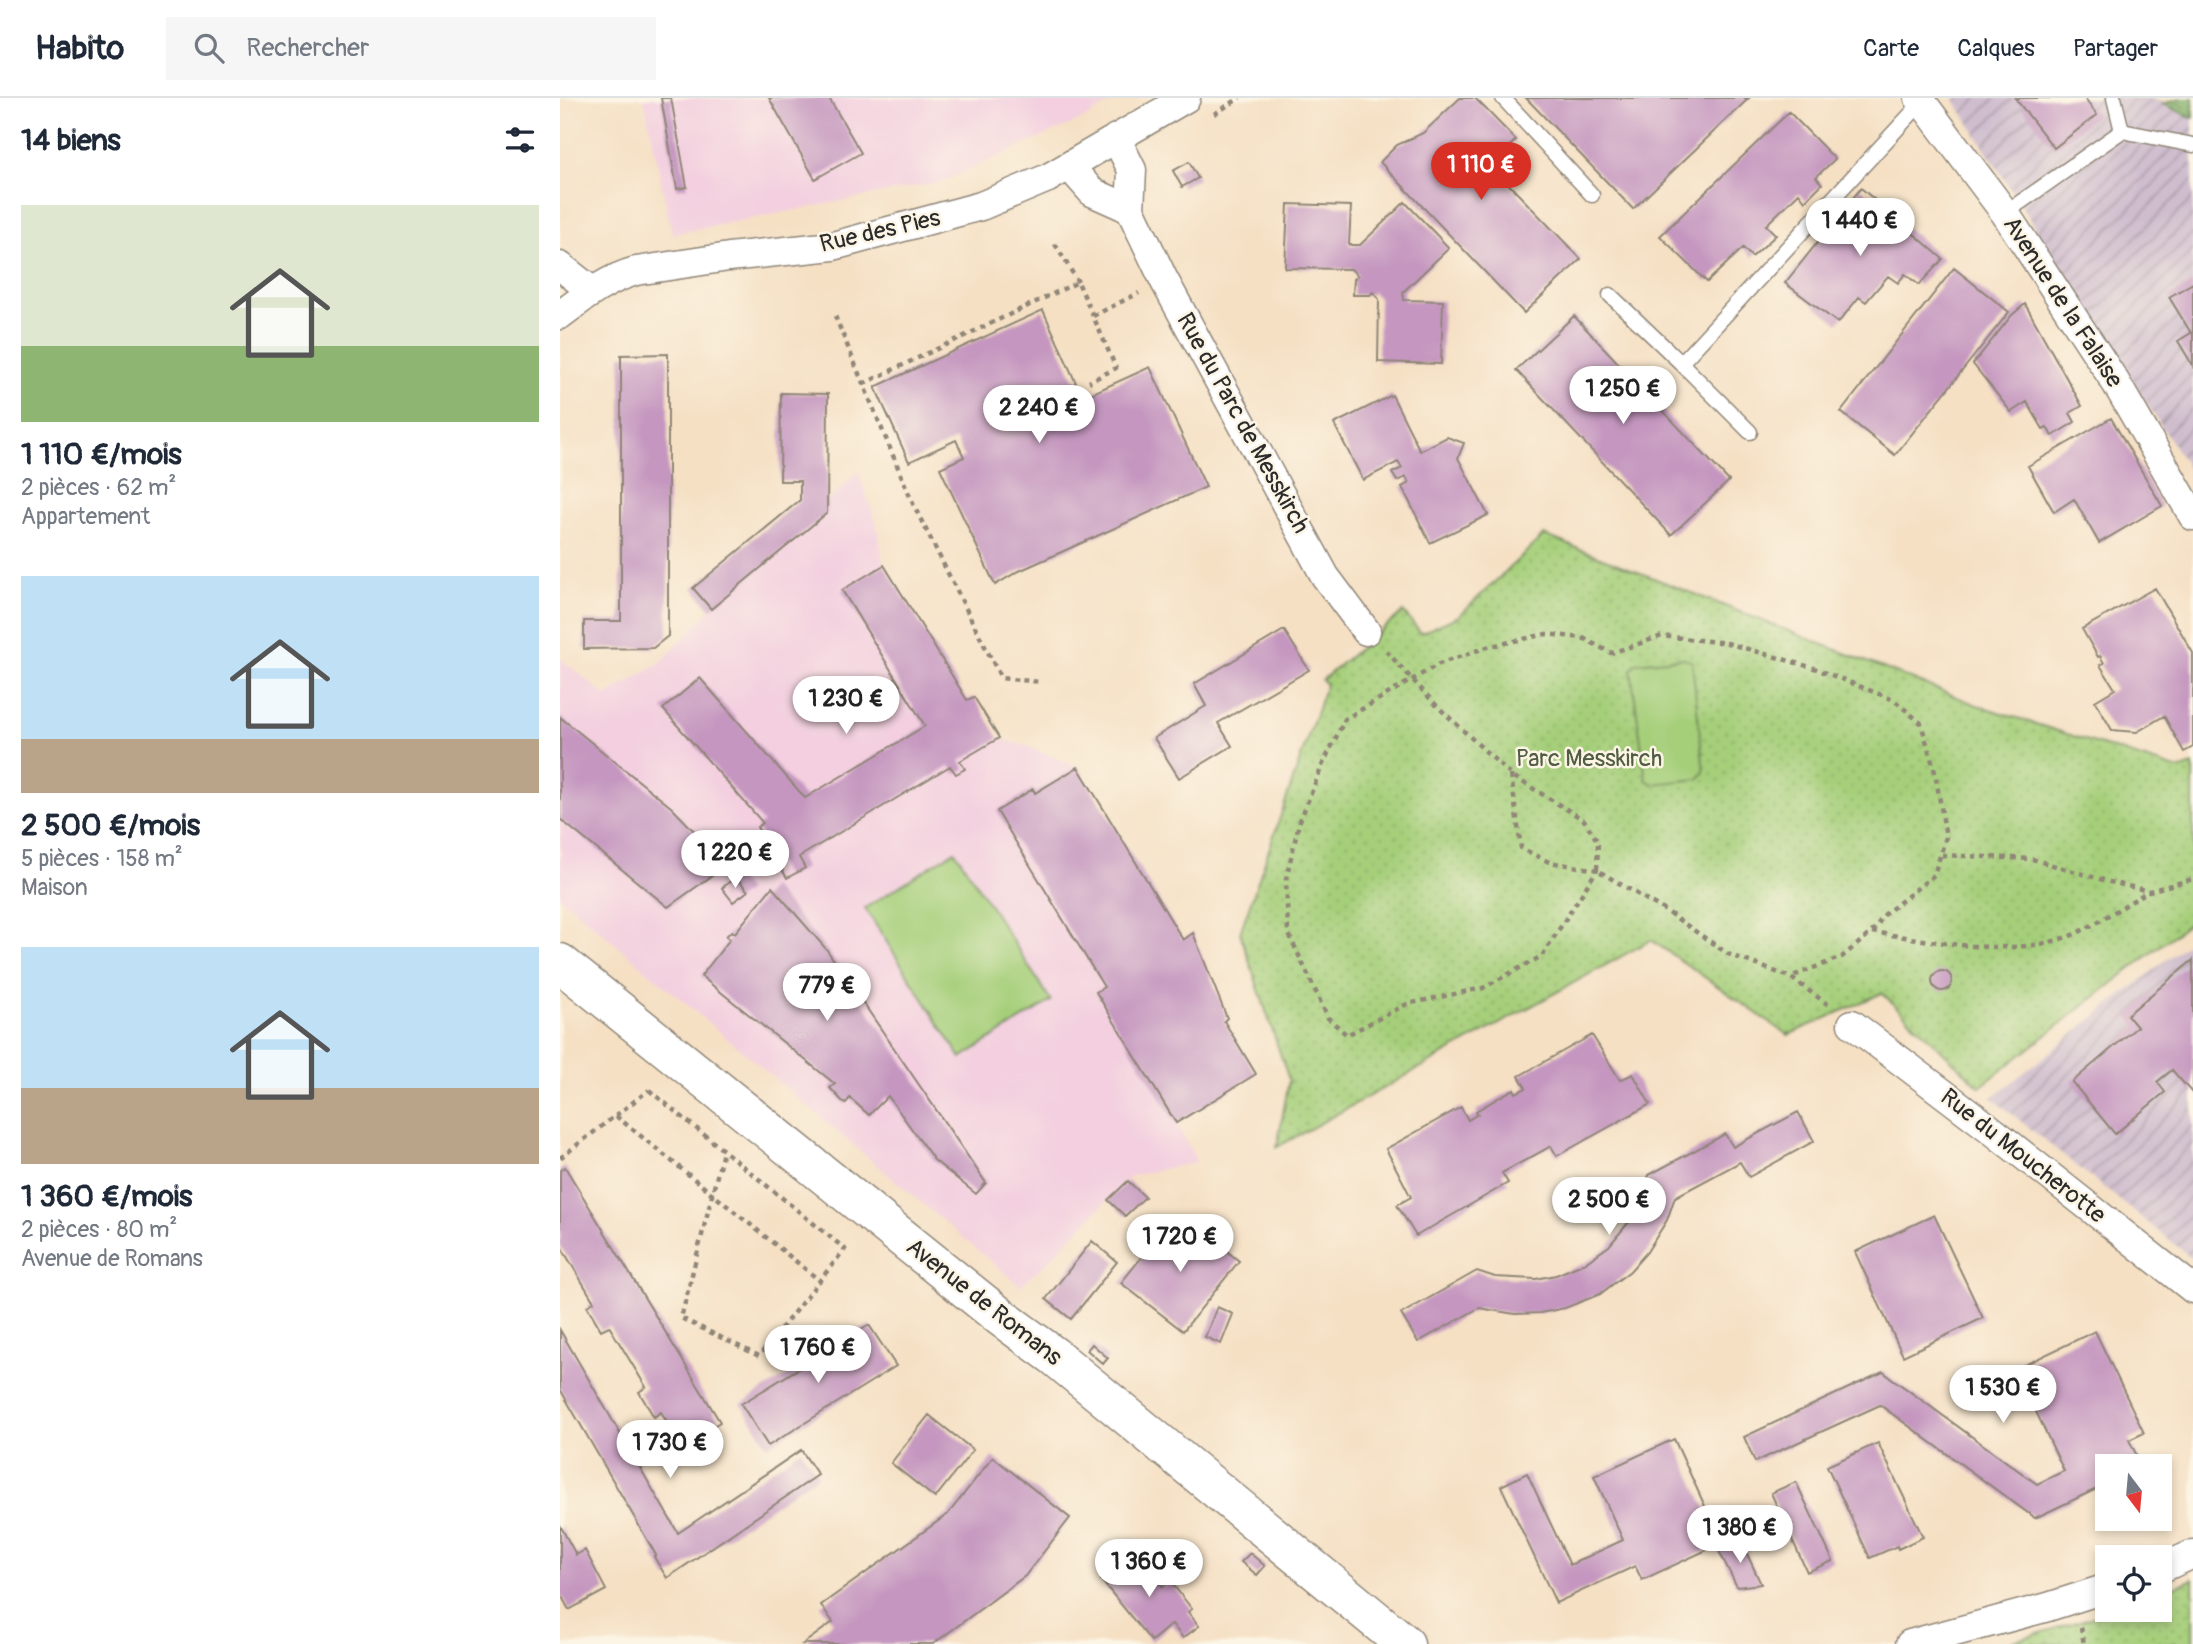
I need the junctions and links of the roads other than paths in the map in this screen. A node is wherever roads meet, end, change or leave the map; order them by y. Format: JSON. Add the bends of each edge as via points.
{"nodes":[{"id":1,"x":1186,"y":98,"type":"edge"},
{"id":2,"x":1503,"y":98,"type":"edge"},
{"id":3,"x":2114,"y":98,"type":"edge"},
{"id":4,"x":1921,"y":100,"type":"edge"},
{"id":5,"x":2122,"y":131,"type":"junction"},
{"id":6,"x":1116,"y":138,"type":"junction"},
{"id":7,"x":2193,"y":145,"type":"edge"},
{"id":8,"x":1069,"y":166,"type":"junction"},
{"id":9,"x":1592,"y":195,"type":"dead end"},
{"id":10,"x":1130,"y":209,"type":"junction"},
{"id":11,"x":2005,"y":213,"type":"junction"},
{"id":12,"x":560,"y":266,"type":"edge"},
{"id":13,"x":592,"y":291,"type":"junction"},
{"id":14,"x":1610,"y":295,"type":"dead end"},
{"id":15,"x":560,"y":315,"type":"edge"},
{"id":16,"x":1681,"y":363,"type":"junction"},
{"id":17,"x":1750,"y":432,"type":"dead end"},
{"id":18,"x":2193,"y":516,"type":"edge"},
{"id":19,"x":1366,"y":631,"type":"road end"},
{"id":20,"x":560,"y":963,"type":"edge"},
{"id":21,"x":1852,"y":1024,"type":"road end"},
{"id":22,"x":2193,"y":1289,"type":"edge"},
{"id":23,"x":2193,"y":1554,"type":"edge"},
{"id":24,"x":2172,"y":1564,"type":"edge"},
{"id":25,"x":2095,"y":1592,"type":"edge"},
{"id":26,"x":1405,"y":1644,"type":"edge"},
{"id":27,"x":1910,"y":1644,"type":"edge"}],
"edges":[{"from":1,"to":6,"type":"street","name":"Rue des Pies"},
{"from":2,"to":9,"type":"lane"},
{"from":3,"to":5,"type":"lane"},
{"from":4,"to":11,"type":"street","name":"Avenue de la Falaise"},
{"from":4,"to":16,"type":"lane"},
{"from":5,"to":7,"type":"lane"},
{"from":5,"to":11,"type":"lane"},
{"from":6,"to":8,"type":"street","name":"Rue des Pies"},
{"from":6,"to":10,"type":"street","name":"Rue du Parc de Messkirch","via":[[1132,170]]},
{"from":8,"to":10,"type":"street","via":[[1092,192]]},
{"from":8,"to":13,"type":"street","name":"Rue des Pies","via":[[982,206],[833,246],[636,271]]},
{"from":10,"to":19,"type":"street","name":"Rue du Parc de Messkirch","via":[[1325,576]]},
{"from":11,"to":18,"type":"street","name":"Avenue de la Falaise","via":[[2116,383]]},
{"from":12,"to":13,"type":"street"},
{"from":13,"to":15,"type":"street","name":"Rue des Pies"},
{"from":14,"to":16,"type":"lane"},
{"from":16,"to":17,"type":"lane"},
{"from":20,"to":26,"type":"main road","name":"Avenue de Romans","via":[[1054,1356]]},
{"from":21,"to":22,"type":"street","name":"Rue du Moucherotte"},
{"from":23,"to":24,"type":"street"},
{"from":25,"to":27,"type":"street"}]}
